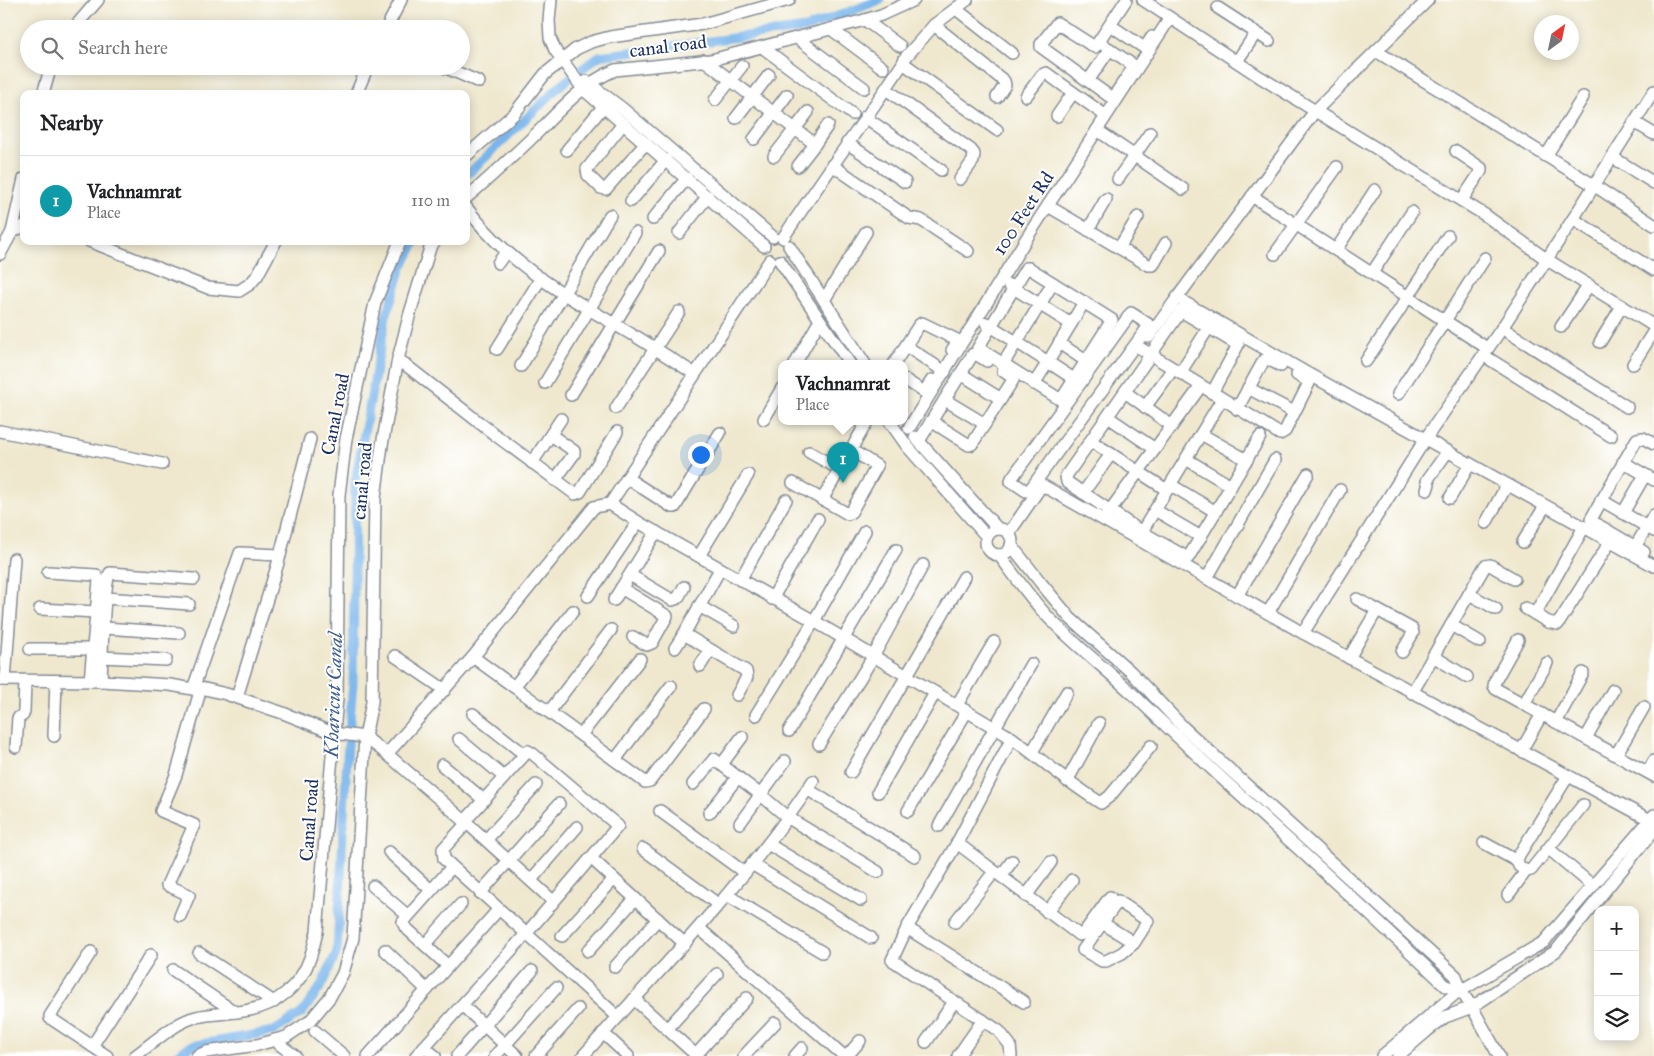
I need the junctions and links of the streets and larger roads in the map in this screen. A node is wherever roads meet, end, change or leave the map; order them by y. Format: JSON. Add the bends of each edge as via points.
{"nodes":[{"id":1,"x":98,"y":0,"type":"edge"},
{"id":2,"x":401,"y":0,"type":"edge"},
{"id":3,"x":551,"y":0,"type":"edge"},
{"id":4,"x":559,"y":0,"type":"edge"},
{"id":5,"x":789,"y":0,"type":"edge"},
{"id":6,"x":914,"y":0,"type":"edge"},
{"id":7,"x":967,"y":0,"type":"edge"},
{"id":8,"x":1126,"y":0,"type":"edge"},
{"id":9,"x":1143,"y":0,"type":"edge"},
{"id":10,"x":1428,"y":0,"type":"edge"},
{"id":11,"x":1218,"y":8,"type":"dead end"},
{"id":12,"x":956,"y":9,"type":"junction"},
{"id":13,"x":1170,"y":18,"type":"junction"},
{"id":14,"x":81,"y":20,"type":"edge"},
{"id":15,"x":391,"y":20,"type":"edge"},
{"id":16,"x":865,"y":20,"type":"junction"},
{"id":17,"x":934,"y":25,"type":"junction"},
{"id":18,"x":1110,"y":25,"type":"junction"},
{"id":19,"x":831,"y":29,"type":"junction"},
{"id":20,"x":1256,"y":33,"type":"junction"},
{"id":21,"x":1152,"y":36,"type":"dead end"},
{"id":22,"x":797,"y":38,"type":"junction"},
{"id":23,"x":1269,"y":41,"type":"dead end"},
{"id":24,"x":1099,"y":42,"type":"junction"},
{"id":25,"x":900,"y":46,"type":"dead end"},
{"id":26,"x":762,"y":47,"type":"junction"},
{"id":27,"x":1110,"y":49,"type":"junction"},
{"id":28,"x":1376,"y":51,"type":"junction"},
{"id":29,"x":1012,"y":53,"type":"dead end"},
{"id":30,"x":565,"y":58,"type":"junction"},
{"id":31,"x":704,"y":60,"type":"junction"},
{"id":32,"x":1237,"y":62,"type":"junction"},
{"id":33,"x":904,"y":63,"type":"junction"},
{"id":34,"x":742,"y":66,"type":"dead end"},
{"id":35,"x":883,"y":68,"type":"dead end"},
{"id":36,"x":48,"y":75,"type":"edge"},
{"id":37,"x":364,"y":75,"type":"edge"},
{"id":38,"x":463,"y":75,"type":"edge"},
{"id":39,"x":769,"y":75,"type":"dead end"},
{"id":40,"x":731,"y":80,"type":"junction"},
{"id":41,"x":1088,"y":81,"type":"junction"},
{"id":42,"x":479,"y":82,"type":"dead end"},
{"id":43,"x":586,"y":86,"type":"junction"},
{"id":44,"x":864,"y":88,"type":"dead end"},
{"id":45,"x":886,"y":89,"type":"junction"},
{"id":46,"x":44,"y":90,"type":"edge"},
{"id":47,"x":358,"y":90,"type":"edge"},
{"id":48,"x":1654,"y":91,"type":"edge"},
{"id":49,"x":1073,"y":93,"type":"junction"},
{"id":50,"x":787,"y":95,"type":"dead end"},
{"id":51,"x":997,"y":96,"type":"dead end"},
{"id":52,"x":1026,"y":96,"type":"dead end"},
{"id":53,"x":752,"y":97,"type":"junction"},
{"id":54,"x":1583,"y":97,"type":"dead end"},
{"id":55,"x":715,"y":100,"type":"dead end"},
{"id":56,"x":603,"y":107,"type":"junction"},
{"id":57,"x":1315,"y":111,"type":"junction"},
{"id":58,"x":808,"y":112,"type":"dead end"},
{"id":59,"x":774,"y":113,"type":"junction"},
{"id":60,"x":852,"y":114,"type":"dead end"},
{"id":61,"x":1056,"y":116,"type":"dead end"},
{"id":62,"x":1106,"y":116,"type":"junction"},
{"id":63,"x":865,"y":117,"type":"junction"},
{"id":64,"x":736,"y":118,"type":"dead end"},
{"id":65,"x":1634,"y":122,"type":"junction"},
{"id":66,"x":624,"y":124,"type":"junction"},
{"id":67,"x":828,"y":125,"type":"dead end"},
{"id":68,"x":795,"y":129,"type":"junction"},
{"id":69,"x":997,"y":130,"type":"dead end"},
{"id":70,"x":1097,"y":130,"type":"junction"},
{"id":71,"x":1150,"y":133,"type":"dead end"},
{"id":72,"x":1654,"y":134,"type":"edge"},
{"id":73,"x":754,"y":139,"type":"dead end"},
{"id":74,"x":646,"y":143,"type":"junction"},
{"id":75,"x":847,"y":143,"type":"junction"},
{"id":76,"x":815,"y":144,"type":"junction"},
{"id":77,"x":567,"y":150,"type":"dead end"},
{"id":78,"x":470,"y":152,"type":"edge"},
{"id":79,"x":1456,"y":152,"type":"dead end"},
{"id":80,"x":1134,"y":155,"type":"junction"},
{"id":81,"x":774,"y":156,"type":"dead end"},
{"id":82,"x":1546,"y":156,"type":"junction"},
{"id":83,"x":1612,"y":157,"type":"junction"},
{"id":84,"x":666,"y":160,"type":"junction"},
{"id":85,"x":832,"y":165,"type":"junction"},
{"id":86,"x":798,"y":166,"type":"dead end"},
{"id":87,"x":1337,"y":167,"type":"dead end"},
{"id":88,"x":942,"y":170,"type":"dead end"},
{"id":89,"x":687,"y":178,"type":"junction"},
{"id":90,"x":960,"y":179,"type":"dead end"},
{"id":91,"x":1118,"y":179,"type":"dead end"},
{"id":92,"x":905,"y":182,"type":"dead end"},
{"id":93,"x":1654,"y":183,"type":"edge"},
{"id":94,"x":1595,"y":186,"type":"junction"},
{"id":95,"x":1183,"y":189,"type":"dead end"},
{"id":96,"x":1375,"y":190,"type":"dead end"},
{"id":97,"x":470,"y":194,"type":"edge"},
{"id":98,"x":708,"y":196,"type":"junction"},
{"id":99,"x":1252,"y":196,"type":"junction"},
{"id":100,"x":20,"y":197,"type":"edge"},
{"id":101,"x":1106,"y":199,"type":"dead end"},
{"id":102,"x":1462,"y":200,"type":"junction"},
{"id":103,"x":631,"y":201,"type":"dead end"},
{"id":104,"x":1048,"y":206,"type":"junction"},
{"id":105,"x":470,"y":212,"type":"edge"},
{"id":106,"x":1412,"y":212,"type":"dead end"},
{"id":107,"x":610,"y":215,"type":"dead end"},
{"id":108,"x":1138,"y":217,"type":"dead end"},
{"id":109,"x":653,"y":218,"type":"dead end"},
{"id":110,"x":1573,"y":219,"type":"junction"},
{"id":111,"x":1297,"y":224,"type":"junction"},
{"id":112,"x":1654,"y":225,"type":"edge"},
{"id":113,"x":20,"y":228,"type":"edge"},
{"id":114,"x":1088,"y":230,"type":"junction"},
{"id":115,"x":12,"y":232,"type":"junction"},
{"id":116,"x":866,"y":232,"type":"dead end"},
{"id":117,"x":679,"y":233,"type":"dead end"},
{"id":118,"x":635,"y":234,"type":"dead end"},
{"id":119,"x":1448,"y":236,"type":"dead end"},
{"id":120,"x":781,"y":241,"type":"junction"},
{"id":121,"x":1166,"y":243,"type":"dead end"},
{"id":122,"x":99,"y":245,"type":"edge"},
{"id":123,"x":274,"y":245,"type":"edge"},
{"id":124,"x":398,"y":245,"type":"edge"},
{"id":125,"x":432,"y":245,"type":"edge"},
{"id":126,"x":764,"y":246,"type":"junction"},
{"id":127,"x":1119,"y":248,"type":"junction"},
{"id":128,"x":968,"y":250,"type":"dead end"},
{"id":129,"x":1336,"y":250,"type":"junction"},
{"id":130,"x":658,"y":251,"type":"dead end"},
{"id":131,"x":506,"y":252,"type":"junction"},
{"id":132,"x":0,"y":254,"type":"edge"},
{"id":133,"x":1275,"y":254,"type":"dead end"},
{"id":134,"x":1485,"y":258,"type":"dead end"},
{"id":135,"x":1546,"y":259,"type":"junction"},
{"id":136,"x":775,"y":260,"type":"junction"},
{"id":137,"x":498,"y":264,"type":"dead end"},
{"id":138,"x":1654,"y":270,"type":"edge"},
{"id":139,"x":1372,"y":273,"type":"junction"},
{"id":140,"x":541,"y":278,"type":"junction"},
{"id":141,"x":1001,"y":280,"type":"junction"},
{"id":142,"x":1053,"y":283,"type":"junction"},
{"id":143,"x":1589,"y":285,"type":"junction"},
{"id":144,"x":1014,"y":288,"type":"junction"},
{"id":145,"x":564,"y":294,"type":"junction"},
{"id":146,"x":1410,"y":297,"type":"junction"},
{"id":147,"x":1177,"y":298,"type":"junction"},
{"id":148,"x":824,"y":300,"type":"junction"},
{"id":149,"x":1084,"y":302,"type":"junction"},
{"id":150,"x":1040,"y":304,"type":"junction"},
{"id":151,"x":1622,"y":306,"type":"junction"},
{"id":152,"x":590,"y":310,"type":"junction"},
{"id":153,"x":679,"y":312,"type":"dead end"},
{"id":154,"x":978,"y":318,"type":"junction"},
{"id":155,"x":820,"y":320,"type":"junction"},
{"id":156,"x":1446,"y":321,"type":"junction"},
{"id":157,"x":615,"y":324,"type":"junction"},
{"id":158,"x":1071,"y":324,"type":"junction"},
{"id":159,"x":991,"y":326,"type":"junction"},
{"id":160,"x":1654,"y":326,"type":"edge"},
{"id":161,"x":1209,"y":327,"type":"junction"},
{"id":162,"x":1561,"y":327,"type":"dead end"},
{"id":163,"x":1502,"y":328,"type":"junction"},
{"id":164,"x":1654,"y":331,"type":"edge"},
{"id":165,"x":1600,"y":342,"type":"dead end"},
{"id":166,"x":1017,"y":343,"type":"junction"},
{"id":167,"x":1059,"y":343,"type":"junction"},
{"id":168,"x":906,"y":346,"type":"junction"},
{"id":169,"x":1107,"y":346,"type":"junction"},
{"id":170,"x":1140,"y":348,"type":"junction"},
{"id":171,"x":497,"y":349,"type":"dead end"},
{"id":172,"x":655,"y":349,"type":"junction"},
{"id":173,"x":1485,"y":351,"type":"junction"},
{"id":174,"x":1151,"y":355,"type":"junction"},
{"id":175,"x":398,"y":359,"type":"junction"},
{"id":176,"x":797,"y":360,"type":"edge"},
{"id":177,"x":847,"y":360,"type":"edge"},
{"id":178,"x":862,"y":360,"type":"edge"},
{"id":179,"x":897,"y":360,"type":"edge"},
{"id":180,"x":1127,"y":360,"type":"junction"},
{"id":181,"x":1086,"y":361,"type":"junction"},
{"id":182,"x":1048,"y":362,"type":"junction"},
{"id":183,"x":1366,"y":362,"type":"dead end"},
{"id":184,"x":1004,"y":364,"type":"junction"},
{"id":185,"x":1634,"y":364,"type":"dead end"},
{"id":186,"x":521,"y":366,"type":"dead end"},
{"id":187,"x":942,"y":370,"type":"junction"},
{"id":188,"x":1176,"y":371,"type":"junction"},
{"id":189,"x":695,"y":374,"type":"junction"},
{"id":190,"x":961,"y":374,"type":"junction"},
{"id":191,"x":1078,"y":380,"type":"junction"},
{"id":192,"x":908,"y":381,"type":"edge"},
{"id":193,"x":545,"y":383,"type":"dead end"},
{"id":194,"x":1034,"y":384,"type":"junction"},
{"id":195,"x":1201,"y":386,"type":"junction"},
{"id":196,"x":1248,"y":388,"type":"junction"},
{"id":197,"x":1125,"y":392,"type":"junction"},
{"id":198,"x":1212,"y":393,"type":"junction"},
{"id":199,"x":1398,"y":394,"type":"dead end"},
{"id":200,"x":571,"y":395,"type":"dead end"},
{"id":201,"x":778,"y":395,"type":"edge"},
{"id":202,"x":1102,"y":395,"type":"junction"},
{"id":203,"x":1000,"y":399,"type":"junction"},
{"id":204,"x":945,"y":400,"type":"junction"},
{"id":205,"x":1222,"y":400,"type":"junction"},
{"id":206,"x":1145,"y":406,"type":"junction"},
{"id":207,"x":1627,"y":407,"type":"dead end"},
{"id":208,"x":616,"y":408,"type":"dead end"},
{"id":209,"x":1237,"y":409,"type":"junction"},
{"id":210,"x":1294,"y":412,"type":"junction"},
{"id":211,"x":1057,"y":415,"type":"junction"},
{"id":212,"x":1108,"y":417,"type":"junction"},
{"id":213,"x":561,"y":419,"type":"dead end"},
{"id":214,"x":764,"y":419,"type":"dead end"},
{"id":215,"x":931,"y":421,"type":"junction"},
{"id":216,"x":908,"y":422,"type":"edge"},
{"id":217,"x":985,"y":424,"type":"junction"},
{"id":218,"x":865,"y":425,"type":"edge"},
{"id":219,"x":892,"y":425,"type":"edge"},
{"id":220,"x":908,"y":425,"type":"edge"},
{"id":221,"x":1172,"y":426,"type":"junction"},
{"id":222,"x":1077,"y":430,"type":"junction"},
{"id":223,"x":0,"y":431,"type":"edge"},
{"id":224,"x":618,"y":432,"type":"dead end"},
{"id":225,"x":720,"y":433,"type":"dead end"},
{"id":226,"x":1201,"y":434,"type":"junction"},
{"id":227,"x":551,"y":435,"type":"junction"},
{"id":228,"x":1611,"y":436,"type":"dead end"},
{"id":229,"x":1260,"y":437,"type":"dead end"},
{"id":230,"x":1426,"y":438,"type":"junction"},
{"id":231,"x":310,"y":440,"type":"dead end"},
{"id":232,"x":919,"y":441,"type":"junction"},
{"id":233,"x":1091,"y":441,"type":"junction"},
{"id":234,"x":1654,"y":444,"type":"edge"},
{"id":235,"x":1033,"y":449,"type":"junction"},
{"id":236,"x":1155,"y":449,"type":"junction"},
{"id":237,"x":851,"y":450,"type":"junction"},
{"id":238,"x":1448,"y":451,"type":"junction"},
{"id":239,"x":809,"y":452,"type":"dead end"},
{"id":240,"x":1110,"y":454,"type":"junction"},
{"id":241,"x":1186,"y":459,"type":"junction"},
{"id":242,"x":1247,"y":460,"type":"junction"},
{"id":243,"x":1275,"y":460,"type":"dead end"},
{"id":244,"x":1623,"y":462,"type":"junction"},
{"id":245,"x":532,"y":463,"type":"junction"},
{"id":246,"x":162,"y":464,"type":"dead end"},
{"id":247,"x":1053,"y":464,"type":"junction"},
{"id":248,"x":1470,"y":464,"type":"junction"},
{"id":249,"x":839,"y":469,"type":"junction"},
{"id":250,"x":1138,"y":472,"type":"junction"},
{"id":251,"x":1308,"y":474,"type":"dead end"},
{"id":252,"x":748,"y":475,"type":"dead end"},
{"id":253,"x":1650,"y":477,"type":"edge"},
{"id":254,"x":626,"y":478,"type":"junction"},
{"id":255,"x":555,"y":480,"type":"junction"},
{"id":256,"x":793,"y":482,"type":"dead end"},
{"id":257,"x":1042,"y":485,"type":"junction"},
{"id":258,"x":1507,"y":485,"type":"junction"},
{"id":259,"x":1231,"y":486,"type":"junction"},
{"id":260,"x":1169,"y":488,"type":"junction"},
{"id":261,"x":1340,"y":490,"type":"dead end"},
{"id":262,"x":1427,"y":490,"type":"dead end"},
{"id":263,"x":1084,"y":493,"type":"junction"},
{"id":264,"x":1450,"y":498,"type":"dead end"},
{"id":265,"x":786,"y":500,"type":"dead end"},
{"id":266,"x":822,"y":500,"type":"junction"},
{"id":267,"x":1601,"y":500,"type":"junction"},
{"id":268,"x":610,"y":504,"type":"junction"},
{"id":269,"x":1545,"y":506,"type":"junction"},
{"id":270,"x":1155,"y":510,"type":"junction"},
{"id":271,"x":1216,"y":512,"type":"junction"},
{"id":272,"x":1624,"y":513,"type":"junction"},
{"id":273,"x":1106,"y":515,"type":"junction"},
{"id":274,"x":1654,"y":515,"type":"edge"},
{"id":275,"x":818,"y":519,"type":"dead end"},
{"id":276,"x":638,"y":522,"type":"junction"},
{"id":277,"x":1486,"y":523,"type":"dead end"},
{"id":278,"x":1584,"y":527,"type":"junction"},
{"id":279,"x":1651,"y":528,"type":"edge"},
{"id":280,"x":866,"y":531,"type":"dead end"},
{"id":281,"x":656,"y":532,"type":"junction"},
{"id":282,"x":1006,"y":536,"type":"junction"},
{"id":283,"x":1140,"y":536,"type":"junction"},
{"id":284,"x":1201,"y":537,"type":"junction"},
{"id":285,"x":987,"y":538,"type":"junction"},
{"id":286,"x":1524,"y":542,"type":"dead end"},
{"id":287,"x":1610,"y":542,"type":"junction"},
{"id":288,"x":1635,"y":547,"type":"junction"},
{"id":289,"x":896,"y":550,"type":"dead end"},
{"id":290,"x":999,"y":554,"type":"junction"},
{"id":291,"x":280,"y":555,"type":"junction"},
{"id":292,"x":699,"y":556,"type":"junction"},
{"id":293,"x":1654,"y":558,"type":"edge"},
{"id":294,"x":14,"y":559,"type":"dead end"},
{"id":295,"x":923,"y":566,"type":"dead end"},
{"id":296,"x":1654,"y":566,"type":"edge"},
{"id":297,"x":720,"y":569,"type":"junction"},
{"id":298,"x":48,"y":572,"type":"dead end"},
{"id":299,"x":630,"y":575,"type":"junction"},
{"id":300,"x":964,"y":577,"type":"dead end"},
{"id":301,"x":194,"y":578,"type":"dead end"},
{"id":302,"x":1207,"y":578,"type":"junction"},
{"id":303,"x":740,"y":580,"type":"junction"},
{"id":304,"x":1514,"y":580,"type":"dead end"},
{"id":305,"x":684,"y":587,"type":"dead end"},
{"id":306,"x":621,"y":588,"type":"junction"},
{"id":307,"x":1470,"y":594,"type":"junction"},
{"id":308,"x":588,"y":596,"type":"dead end"},
{"id":309,"x":1237,"y":596,"type":"junction"},
{"id":310,"x":105,"y":598,"type":"junction"},
{"id":311,"x":772,"y":598,"type":"junction"},
{"id":312,"x":1357,"y":599,"type":"dead end"},
{"id":313,"x":614,"y":600,"type":"dead end"},
{"id":314,"x":189,"y":604,"type":"dead end"},
{"id":315,"x":699,"y":606,"type":"junction"},
{"id":316,"x":40,"y":609,"type":"dead end"},
{"id":317,"x":1496,"y":609,"type":"dead end"},
{"id":318,"x":1377,"y":610,"type":"junction"},
{"id":319,"x":573,"y":611,"type":"dead end"},
{"id":320,"x":96,"y":612,"type":"junction"},
{"id":321,"x":1268,"y":613,"type":"junction"},
{"id":322,"x":814,"y":621,"type":"junction"},
{"id":323,"x":1451,"y":625,"type":"junction"},
{"id":324,"x":734,"y":626,"type":"dead end"},
{"id":325,"x":104,"y":628,"type":"junction"},
{"id":326,"x":611,"y":630,"type":"dead end"},
{"id":327,"x":179,"y":633,"type":"dead end"},
{"id":328,"x":1304,"y":633,"type":"junction"},
{"id":329,"x":684,"y":634,"type":"junction"},
{"id":330,"x":633,"y":637,"type":"dead end"},
{"id":331,"x":843,"y":639,"type":"junction"},
{"id":332,"x":1518,"y":640,"type":"dead end"},
{"id":333,"x":994,"y":642,"type":"dead end"},
{"id":334,"x":1480,"y":642,"type":"dead end"},
{"id":335,"x":675,"y":648,"type":"dead end"},
{"id":336,"x":30,"y":649,"type":"dead end"},
{"id":337,"x":93,"y":649,"type":"junction"},
{"id":338,"x":710,"y":650,"type":"junction"},
{"id":339,"x":1402,"y":652,"type":"dead end"},
{"id":340,"x":395,"y":656,"type":"dead end"},
{"id":341,"x":1433,"y":656,"type":"junction"},
{"id":342,"x":102,"y":657,"type":"junction"},
{"id":343,"x":473,"y":657,"type":"junction"},
{"id":344,"x":873,"y":657,"type":"junction"},
{"id":345,"x":1349,"y":658,"type":"junction"},
{"id":346,"x":640,"y":659,"type":"dead end"},
{"id":347,"x":166,"y":660,"type":"dead end"},
{"id":348,"x":1547,"y":663,"type":"dead end"},
{"id":349,"x":1032,"y":664,"type":"dead end"},
{"id":350,"x":700,"y":666,"type":"dead end"},
{"id":351,"x":1583,"y":673,"type":"dead end"},
{"id":352,"x":906,"y":676,"type":"junction"},
{"id":353,"x":1467,"y":676,"type":"dead end"},
{"id":354,"x":2,"y":680,"type":"edge"},
{"id":355,"x":25,"y":680,"type":"junction"},
{"id":356,"x":56,"y":681,"type":"junction"},
{"id":357,"x":96,"y":681,"type":"junction"},
{"id":358,"x":671,"y":686,"type":"dead end"},
{"id":359,"x":514,"y":687,"type":"junction"},
{"id":360,"x":197,"y":688,"type":"junction"},
{"id":361,"x":445,"y":690,"type":"junction"},
{"id":362,"x":1613,"y":690,"type":"dead end"},
{"id":363,"x":1067,"y":692,"type":"dead end"},
{"id":364,"x":935,"y":693,"type":"junction"},
{"id":365,"x":1412,"y":693,"type":"junction"},
{"id":366,"x":737,"y":695,"type":"dead end"},
{"id":367,"x":237,"y":698,"type":"junction"},
{"id":368,"x":1524,"y":704,"type":"junction"},
{"id":369,"x":1644,"y":707,"type":"dead end"},
{"id":370,"x":962,"y":708,"type":"junction"},
{"id":371,"x":704,"y":710,"type":"dead end"},
{"id":372,"x":548,"y":712,"type":"junction"},
{"id":373,"x":473,"y":714,"type":"dead end"},
{"id":374,"x":1542,"y":714,"type":"junction"},
{"id":375,"x":756,"y":715,"type":"dead end"},
{"id":376,"x":1556,"y":722,"type":"junction"},
{"id":377,"x":1100,"y":723,"type":"dead end"},
{"id":378,"x":994,"y":728,"type":"junction"},
{"id":379,"x":789,"y":731,"type":"dead end"},
{"id":380,"x":337,"y":733,"type":"junction"},
{"id":381,"x":366,"y":734,"type":"junction"},
{"id":382,"x":54,"y":736,"type":"dead end"},
{"id":383,"x":581,"y":736,"type":"junction"},
{"id":384,"x":742,"y":738,"type":"dead end"},
{"id":385,"x":1012,"y":738,"type":"junction"},
{"id":386,"x":1586,"y":738,"type":"junction"},
{"id":387,"x":459,"y":740,"type":"dead end"},
{"id":388,"x":819,"y":744,"type":"dead end"},
{"id":389,"x":1151,"y":746,"type":"dead end"},
{"id":390,"x":16,"y":747,"type":"dead end"},
{"id":391,"x":1521,"y":751,"type":"junction"},
{"id":392,"x":1032,"y":752,"type":"junction"},
{"id":393,"x":387,"y":754,"type":"junction"},
{"id":394,"x":524,"y":754,"type":"junction"},
{"id":395,"x":1616,"y":755,"type":"junction"},
{"id":396,"x":615,"y":760,"type":"junction"},
{"id":397,"x":1654,"y":761,"type":"edge"},
{"id":398,"x":785,"y":762,"type":"dead end"},
{"id":399,"x":442,"y":764,"type":"dead end"},
{"id":400,"x":722,"y":764,"type":"junction"},
{"id":401,"x":851,"y":772,"type":"dead end"},
{"id":402,"x":1651,"y":774,"type":"edge"},
{"id":403,"x":1568,"y":776,"type":"junction"},
{"id":404,"x":504,"y":777,"type":"junction"},
{"id":405,"x":738,"y":777,"type":"junction"},
{"id":406,"x":1067,"y":781,"type":"junction"},
{"id":407,"x":692,"y":784,"type":"dead end"},
{"id":408,"x":536,"y":785,"type":"dead end"},
{"id":409,"x":878,"y":792,"type":"dead end"},
{"id":410,"x":761,"y":794,"type":"junction"},
{"id":411,"x":484,"y":800,"type":"junction"},
{"id":412,"x":559,"y":804,"type":"dead end"},
{"id":413,"x":1583,"y":805,"type":"dead end"},
{"id":414,"x":660,"y":811,"type":"dead end"},
{"id":415,"x":908,"y":811,"type":"dead end"},
{"id":416,"x":709,"y":814,"type":"dead end"},
{"id":417,"x":787,"y":817,"type":"junction"},
{"id":418,"x":466,"y":822,"type":"junction"},
{"id":419,"x":1653,"y":822,"type":"edge"},
{"id":420,"x":740,"y":823,"type":"dead end"},
{"id":421,"x":939,"y":826,"type":"dead end"},
{"id":422,"x":577,"y":827,"type":"dead end"},
{"id":423,"x":486,"y":840,"type":"junction"},
{"id":424,"x":957,"y":843,"type":"junction"},
{"id":425,"x":1484,"y":843,"type":"dead end"},
{"id":426,"x":768,"y":844,"type":"junction"},
{"id":427,"x":643,"y":849,"type":"dead end"},
{"id":428,"x":1549,"y":849,"type":"junction"},
{"id":429,"x":389,"y":852,"type":"dead end"},
{"id":430,"x":915,"y":856,"type":"dead end"},
{"id":431,"x":592,"y":859,"type":"junction"},
{"id":432,"x":509,"y":861,"type":"junction"},
{"id":433,"x":1012,"y":861,"type":"dead end"},
{"id":434,"x":1517,"y":861,"type":"junction"},
{"id":435,"x":1052,"y":862,"type":"dead end"},
{"id":436,"x":452,"y":867,"type":"junction"},
{"id":437,"x":748,"y":868,"type":"junction"},
{"id":438,"x":1526,"y":871,"type":"junction"},
{"id":439,"x":878,"y":872,"type":"dead end"},
{"id":440,"x":997,"y":874,"type":"junction"},
{"id":441,"x":614,"y":879,"type":"junction"},
{"id":442,"x":531,"y":880,"type":"junction"},
{"id":443,"x":1072,"y":880,"type":"dead end"},
{"id":444,"x":373,"y":886,"type":"dead end"},
{"id":445,"x":1592,"y":886,"type":"junction"},
{"id":446,"x":431,"y":890,"type":"junction"},
{"id":447,"x":480,"y":892,"type":"junction"},
{"id":448,"x":1508,"y":895,"type":"dead end"},
{"id":449,"x":727,"y":896,"type":"junction"},
{"id":450,"x":1026,"y":896,"type":"junction"},
{"id":451,"x":1110,"y":897,"type":"dead end"},
{"id":452,"x":635,"y":898,"type":"junction"},
{"id":453,"x":861,"y":900,"type":"dead end"},
{"id":454,"x":553,"y":901,"type":"junction"},
{"id":455,"x":460,"y":904,"type":"dead end"},
{"id":456,"x":719,"y":905,"type":"junction"},
{"id":457,"x":499,"y":910,"type":"junction"},
{"id":458,"x":1047,"y":912,"type":"junction"},
{"id":459,"x":180,"y":916,"type":"dead end"},
{"id":460,"x":407,"y":916,"type":"junction"},
{"id":461,"x":658,"y":919,"type":"junction"},
{"id":462,"x":1099,"y":920,"type":"junction"},
{"id":463,"x":955,"y":922,"type":"dead end"},
{"id":464,"x":699,"y":928,"type":"junction"},
{"id":465,"x":907,"y":928,"type":"junction"},
{"id":466,"x":526,"y":934,"type":"junction"},
{"id":467,"x":562,"y":936,"type":"dead end"},
{"id":468,"x":871,"y":938,"type":"dead end"},
{"id":469,"x":1128,"y":939,"type":"dead end"},
{"id":470,"x":685,"y":944,"type":"junction"},
{"id":471,"x":425,"y":945,"type":"junction"},
{"id":472,"x":385,"y":950,"type":"dead end"},
{"id":473,"x":588,"y":951,"type":"dead end"},
{"id":474,"x":91,"y":952,"type":"dead end"},
{"id":475,"x":822,"y":952,"type":"dead end"},
{"id":476,"x":198,"y":953,"type":"dead end"},
{"id":477,"x":151,"y":956,"type":"dead end"},
{"id":478,"x":448,"y":966,"type":"junction"},
{"id":479,"x":615,"y":967,"type":"dead end"},
{"id":480,"x":173,"y":970,"type":"dead end"},
{"id":481,"x":532,"y":971,"type":"dead end"},
{"id":482,"x":717,"y":974,"type":"dead end"},
{"id":483,"x":556,"y":988,"type":"dead end"},
{"id":484,"x":427,"y":990,"type":"junction"},
{"id":485,"x":1461,"y":991,"type":"junction"},
{"id":486,"x":747,"y":998,"type":"dead end"},
{"id":487,"x":634,"y":999,"type":"junction"},
{"id":488,"x":274,"y":1002,"type":"junction"},
{"id":489,"x":954,"y":1002,"type":"junction"},
{"id":490,"x":1024,"y":1002,"type":"dead end"},
{"id":491,"x":462,"y":1005,"type":"junction"},
{"id":492,"x":1472,"y":1007,"type":"junction"},
{"id":493,"x":578,"y":1009,"type":"dead end"},
{"id":494,"x":235,"y":1012,"type":"junction"},
{"id":495,"x":618,"y":1017,"type":"junction"},
{"id":496,"x":983,"y":1020,"type":"junction"},
{"id":497,"x":774,"y":1023,"type":"dead end"},
{"id":498,"x":484,"y":1026,"type":"junction"},
{"id":499,"x":667,"y":1028,"type":"junction"},
{"id":500,"x":316,"y":1031,"type":"dead end"},
{"id":501,"x":603,"y":1033,"type":"junction"},
{"id":502,"x":275,"y":1040,"type":"junction"},
{"id":503,"x":860,"y":1041,"type":"dead end"},
{"id":504,"x":926,"y":1042,"type":"dead end"},
{"id":505,"x":505,"y":1045,"type":"junction"},
{"id":506,"x":92,"y":1046,"type":"junction"},
{"id":507,"x":424,"y":1047,"type":"junction"},
{"id":508,"x":106,"y":1056,"type":"edge"},
{"id":509,"x":136,"y":1056,"type":"edge"},
{"id":510,"x":197,"y":1056,"type":"edge"},
{"id":511,"x":295,"y":1056,"type":"edge"},
{"id":512,"x":344,"y":1056,"type":"edge"},
{"id":513,"x":368,"y":1056,"type":"edge"},
{"id":514,"x":416,"y":1056,"type":"edge"},
{"id":515,"x":435,"y":1056,"type":"edge"},
{"id":516,"x":457,"y":1056,"type":"edge"},
{"id":517,"x":495,"y":1056,"type":"edge"},
{"id":518,"x":517,"y":1056,"type":"edge"},
{"id":519,"x":536,"y":1056,"type":"edge"},
{"id":520,"x":583,"y":1056,"type":"edge"},
{"id":521,"x":628,"y":1056,"type":"edge"},
{"id":522,"x":696,"y":1056,"type":"edge"},
{"id":523,"x":744,"y":1056,"type":"edge"},
{"id":524,"x":845,"y":1056,"type":"edge"},
{"id":525,"x":958,"y":1056,"type":"edge"},
{"id":526,"x":1011,"y":1056,"type":"edge"},
{"id":527,"x":1382,"y":1056,"type":"edge"},
{"id":528,"x":1398,"y":1056,"type":"edge"},
{"id":529,"x":1499,"y":1056,"type":"edge"}],
"edges":[{"from":1,"to":14,"type":"street"},
{"from":2,"to":15,"type":"street"},
{"from":3,"to":30,"type":"street","via":[[550,38],[555,50]]},
{"from":4,"to":30,"type":"street","via":[[556,23]]},
{"from":5,"to":30,"type":"street","name":"Canal road","via":[[703,24],[610,37],[576,49]]},
{"from":6,"to":16,"type":"street","name":"canal road"},
{"from":7,"to":12,"type":"street"},
{"from":8,"to":18,"type":"street"},
{"from":9,"to":13,"type":"street"},
{"from":10,"to":28,"type":"street"},
{"from":11,"to":20,"type":"street"},
{"from":12,"to":17,"type":"street"},
{"from":12,"to":29,"type":"street"},
{"from":13,"to":32,"type":"street"},
{"from":13,"to":62,"type":"street","name":"100 Feet Rd"},
{"from":16,"to":19,"type":"street","name":"canal road"},
{"from":16,"to":25,"type":"street"},
{"from":17,"to":33,"type":"street"},
{"from":17,"to":51,"type":"street","via":[[1004,81],[1005,86]]},
{"from":18,"to":21,"type":"street","via":[[1143,47]]},
{"from":18,"to":24,"type":"street"},
{"from":19,"to":22,"type":"street","name":"canal road"},
{"from":19,"to":35,"type":"street"},
{"from":20,"to":23,"type":"street"},
{"from":20,"to":32,"type":"street"},
{"from":22,"to":26,"type":"street","name":"canal road"},
{"from":22,"to":44,"type":"street"},
{"from":24,"to":27,"type":"street"},
{"from":24,"to":41,"type":"street","via":[[1093,46],[1058,23],[1042,44],[1042,48]]},
{"from":26,"to":31,"type":"street","name":"canal road"},
{"from":26,"to":60,"type":"street"},
{"from":27,"to":41,"type":"street"},
{"from":27,"to":41,"type":"street","via":[[1131,63],[1133,68],[1114,96]]},
{"from":28,"to":57,"type":"street"},
{"from":28,"to":82,"type":"street"},
{"from":30,"to":43,"type":"street"},
{"from":30,"to":78,"type":"street","name":"Canal road","via":[[545,74],[514,114]]},
{"from":31,"to":40,"type":"street"},
{"from":31,"to":43,"type":"street","name":"canal road","via":[[615,70]]},
{"from":32,"to":57,"type":"street"},
{"from":33,"to":45,"type":"street"},
{"from":33,"to":69,"type":"street"},
{"from":34,"to":40,"type":"street"},
{"from":36,"to":46,"type":"street"},
{"from":37,"to":47,"type":"street"},
{"from":38,"to":42,"type":"street"},
{"from":39,"to":53,"type":"street"},
{"from":40,"to":53,"type":"street"},
{"from":40,"to":55,"type":"street"},
{"from":43,"to":56,"type":"street"},
{"from":43,"to":97,"type":"street","name":"canal road"},
{"from":43,"to":120,"type":"street","via":[[622,109]]},
{"from":45,"to":63,"type":"street"},
{"from":45,"to":90,"type":"street","via":[[971,150],[973,160]]},
{"from":48,"to":65,"type":"street"},
{"from":49,"to":52,"type":"street","via":[[1046,73]]},
{"from":49,"to":61,"type":"street"},
{"from":49,"to":62,"type":"street"},
{"from":50,"to":59,"type":"street"},
{"from":53,"to":59,"type":"street"},
{"from":53,"to":64,"type":"street"},
{"from":54,"to":82,"type":"street"},
{"from":56,"to":66,"type":"street"},
{"from":56,"to":77,"type":"street"},
{"from":57,"to":99,"type":"street"},
{"from":57,"to":102,"type":"street"},
{"from":58,"to":68,"type":"street"},
{"from":59,"to":68,"type":"street"},
{"from":59,"to":73,"type":"street"},
{"from":62,"to":70,"type":"street","name":"100 Feet Rd"},
{"from":63,"to":75,"type":"street"},
{"from":63,"to":88,"type":"street"},
{"from":65,"to":72,"type":"street"},
{"from":65,"to":83,"type":"street"},
{"from":66,"to":74,"type":"street"},
{"from":66,"to":74,"type":"street","via":[[587,169],[588,175],[601,188],[606,189]]},
{"from":67,"to":76,"type":"street"},
{"from":68,"to":76,"type":"street"},
{"from":68,"to":81,"type":"street"},
{"from":70,"to":80,"type":"street"},
{"from":70,"to":104,"type":"street","name":"100 Feet Rd"},
{"from":71,"to":80,"type":"street"},
{"from":74,"to":84,"type":"street"},
{"from":75,"to":85,"type":"street"},
{"from":75,"to":92,"type":"street"},
{"from":76,"to":86,"type":"street"},
{"from":79,"to":102,"type":"street","via":[[1481,168]]},
{"from":80,"to":91,"type":"street"},
{"from":80,"to":95,"type":"street"},
{"from":82,"to":94,"type":"street"},
{"from":83,"to":93,"type":"street"},
{"from":83,"to":94,"type":"street"},
{"from":84,"to":89,"type":"street"},
{"from":84,"to":103,"type":"street"},
{"from":85,"to":120,"type":"street"},
{"from":85,"to":128,"type":"street","via":[[909,218],[921,220]]},
{"from":87,"to":111,"type":"street"},
{"from":89,"to":98,"type":"street"},
{"from":89,"to":109,"type":"street"},
{"from":94,"to":110,"type":"street"},
{"from":94,"to":112,"type":"street"},
{"from":96,"to":129,"type":"street"},
{"from":98,"to":117,"type":"street"},
{"from":98,"to":126,"type":"street"},
{"from":99,"to":111,"type":"street"},
{"from":99,"to":147,"type":"street"},
{"from":100,"to":115,"type":"street"},
{"from":101,"to":114,"type":"street"},
{"from":102,"to":135,"type":"street"},
{"from":104,"to":114,"type":"street"},
{"from":104,"to":141,"type":"street","name":"100 Feet Rd"},
{"from":105,"to":131,"type":"street"},
{"from":106,"to":139,"type":"street"},
{"from":107,"to":145,"type":"street"},
{"from":108,"to":127,"type":"street"},
{"from":110,"to":135,"type":"street"},
{"from":110,"to":138,"type":"street"},
{"from":111,"to":129,"type":"street"},
{"from":111,"to":133,"type":"street"},
{"from":113,"to":115,"type":"street"},
{"from":114,"to":127,"type":"street"},
{"from":115,"to":132,"type":"street"},
{"from":116,"to":148,"type":"street"},
{"from":118,"to":152,"type":"street"},
{"from":119,"to":146,"type":"street"},
{"from":120,"to":126,"type":"street","via":[[769,239]]},
{"from":120,"to":136,"type":"street","via":[[788,254],[786,258]]},
{"from":120,"to":148,"type":"street"},
{"from":121,"to":127,"type":"street","via":[[1150,265]]},
{"from":122,"to":123,"type":"street","via":[[208,288],[239,291],[257,276]]},
{"from":124,"to":380,"type":"street","name":"Canal road","via":[[375,303],[346,439],[339,495]]},
{"from":125,"to":175,"type":"street","name":"canal road"},
{"from":126,"to":136,"type":"street","via":[[765,254]]},
{"from":129,"to":139,"type":"street"},
{"from":130,"to":157,"type":"street"},
{"from":131,"to":137,"type":"street"},
{"from":131,"to":140,"type":"street"},
{"from":134,"to":156,"type":"street"},
{"from":135,"to":143,"type":"street"},
{"from":135,"to":163,"type":"street"},
{"from":136,"to":155,"type":"street"},
{"from":136,"to":189,"type":"street"},
{"from":139,"to":146,"type":"street"},
{"from":140,"to":145,"type":"street"},
{"from":140,"to":171,"type":"street"},
{"from":141,"to":144,"type":"street"},
{"from":141,"to":154,"type":"street","name":"100 Feet Rd"},
{"from":142,"to":144,"type":"street","via":[[1028,268]]},
{"from":142,"to":149,"type":"street"},
{"from":142,"to":150,"type":"street"},
{"from":143,"to":151,"type":"street"},
{"from":143,"to":162,"type":"street"},
{"from":144,"to":150,"type":"street"},
{"from":144,"to":159,"type":"street"},
{"from":145,"to":152,"type":"street"},
{"from":145,"to":186,"type":"street"},
{"from":146,"to":156,"type":"street"},
{"from":146,"to":183,"type":"street"},
{"from":147,"to":170,"type":"street"},
{"from":147,"to":230,"type":"street"},
{"from":148,"to":178,"type":"street"},
{"from":149,"to":158,"type":"street"},
{"from":149,"to":181,"type":"street","via":[[1112,320]]},
{"from":150,"to":158,"type":"street"},
{"from":150,"to":166,"type":"street"},
{"from":151,"to":160,"type":"street"},
{"from":151,"to":165,"type":"street"},
{"from":152,"to":157,"type":"street"},
{"from":152,"to":193,"type":"street"},
{"from":153,"to":172,"type":"street"},
{"from":154,"to":159,"type":"street"},
{"from":154,"to":187,"type":"street","name":"100 Feet Rd"},
{"from":155,"to":176,"type":"street"},
{"from":155,"to":177,"type":"street"},
{"from":156,"to":173,"type":"street"},
{"from":156,"to":199,"type":"street"},
{"from":157,"to":172,"type":"street"},
{"from":157,"to":200,"type":"street"},
{"from":158,"to":167,"type":"street"},
{"from":159,"to":166,"type":"street"},
{"from":159,"to":184,"type":"street","via":[[978,348]]},
{"from":161,"to":174,"type":"street","via":[[1181,311]]},
{"from":161,"to":188,"type":"street"},
{"from":161,"to":198,"type":"street","via":[[1238,345]]},
{"from":163,"to":173,"type":"street"},
{"from":163,"to":207,"type":"street"},
{"from":164,"to":185,"type":"street"},
{"from":166,"to":182,"type":"street"},
{"from":166,"to":184,"type":"street"},
{"from":167,"to":181,"type":"street"},
{"from":167,"to":182,"type":"street"},
{"from":168,"to":179,"type":"street"},
{"from":168,"to":187,"type":"street"},
{"from":168,"to":187,"type":"street","via":[[922,323],[955,339],[957,343]]},
{"from":169,"to":180,"type":"street"},
{"from":169,"to":180,"type":"street","via":[[1134,313],[1149,326]]},
{"from":169,"to":191,"type":"street"},
{"from":170,"to":174,"type":"street"},
{"from":170,"to":180,"type":"street"},
{"from":172,"to":189,"type":"street"},
{"from":172,"to":208,"type":"street"},
{"from":173,"to":228,"type":"street"},
{"from":173,"to":230,"type":"street"},
{"from":174,"to":188,"type":"street"},
{"from":174,"to":197,"type":"street"},
{"from":175,"to":245,"type":"street"},
{"from":175,"to":381,"type":"street","name":"canal road","via":[[375,498],[372,702]]},
{"from":180,"to":202,"type":"street"},
{"from":181,"to":191,"type":"street"},
{"from":182,"to":191,"type":"street"},
{"from":182,"to":194,"type":"street"},
{"from":184,"to":194,"type":"street"},
{"from":187,"to":192,"type":"street","via":[[924,392]]},
{"from":187,"to":216,"type":"street","name":"100 Feet Rd"},
{"from":188,"to":195,"type":"street"},
{"from":188,"to":206,"type":"street"},
{"from":189,"to":254,"type":"street"},
{"from":190,"to":203,"type":"street"},
{"from":190,"to":203,"type":"street","via":[[976,354],[1013,378]]},
{"from":190,"to":204,"type":"street"},
{"from":191,"to":194,"type":"street","via":[[1060,400]]},
{"from":191,"to":202,"type":"street"},
{"from":191,"to":211,"type":"street"},
{"from":195,"to":198,"type":"street"},
{"from":195,"to":221,"type":"street"},
{"from":196,"to":209,"type":"street"},
{"from":196,"to":210,"type":"street"},
{"from":196,"to":210,"type":"street","via":[[1264,360],[1276,363],[1309,383]]},
{"from":197,"to":206,"type":"street"},
{"from":197,"to":212,"type":"street"},
{"from":198,"to":205,"type":"street"},
{"from":201,"to":214,"type":"street"},
{"from":202,"to":222,"type":"street"},
{"from":203,"to":217,"type":"street"},
{"from":204,"to":215,"type":"street"},
{"from":204,"to":217,"type":"street"},
{"from":205,"to":209,"type":"street"},
{"from":205,"to":226,"type":"street"},
{"from":206,"to":221,"type":"street"},
{"from":209,"to":210,"type":"street","via":[[1280,434],[1285,431]]},
{"from":211,"to":222,"type":"street"},
{"from":211,"to":235,"type":"street"},
{"from":212,"to":233,"type":"street"},
{"from":212,"to":236,"type":"street"},
{"from":213,"to":227,"type":"street"},
{"from":215,"to":217,"type":"street","via":[[969,445]]},
{"from":215,"to":232,"type":"street"},
{"from":218,"to":237,"type":"street"},
{"from":219,"to":285,"type":"street"},
{"from":220,"to":232,"type":"street"},
{"from":221,"to":236,"type":"street"},
{"from":222,"to":247,"type":"street"},
{"from":223,"to":246,"type":"street"},
{"from":224,"to":255,"type":"street","via":[[578,494]]},
{"from":225,"to":254,"type":"street","via":[[675,507]]},
{"from":226,"to":241,"type":"street"},
{"from":226,"to":242,"type":"street"},
{"from":227,"to":245,"type":"street"},
{"from":227,"to":255,"type":"street","via":[[574,451]]},
{"from":229,"to":242,"type":"street"},
{"from":230,"to":238,"type":"street"},
{"from":230,"to":328,"type":"street"},
{"from":231,"to":291,"type":"street"},
{"from":232,"to":282,"type":"street"},
{"from":233,"to":240,"type":"street"},
{"from":233,"to":263,"type":"street","via":[[1066,476],[1067,482]]},
{"from":234,"to":244,"type":"street","via":[[1640,438]]},
{"from":235,"to":247,"type":"street"},
{"from":235,"to":247,"type":"street","via":[[1012,481],[1029,491]]},
{"from":236,"to":250,"type":"street"},
{"from":237,"to":249,"type":"street"},
{"from":237,"to":266,"type":"street","via":[[877,465],[851,512],[848,514]]},
{"from":238,"to":248,"type":"street"},
{"from":238,"to":262,"type":"street","via":[[1428,479]]},
{"from":239,"to":249,"type":"street"},
{"from":240,"to":250,"type":"street"},
{"from":240,"to":263,"type":"street"},
{"from":241,"to":259,"type":"street"},
{"from":241,"to":260,"type":"street"},
{"from":242,"to":259,"type":"street"},
{"from":243,"to":302,"type":"street"},
{"from":244,"to":253,"type":"street"},
{"from":244,"to":267,"type":"street"},
{"from":245,"to":255,"type":"street"},
{"from":247,"to":257,"type":"street"},
{"from":248,"to":258,"type":"street"},
{"from":248,"to":264,"type":"street"},
{"from":249,"to":266,"type":"street"},
{"from":250,"to":260,"type":"street"},
{"from":250,"to":273,"type":"street"},
{"from":251,"to":309,"type":"street"},
{"from":252,"to":292,"type":"street"},
{"from":253,"to":272,"type":"street"},
{"from":254,"to":268,"type":"street"},
{"from":256,"to":266,"type":"street"},
{"from":257,"to":273,"type":"street"},
{"from":257,"to":282,"type":"street"},
{"from":258,"to":269,"type":"street"},
{"from":258,"to":277,"type":"street"},
{"from":259,"to":271,"type":"street"},
{"from":260,"to":270,"type":"street"},
{"from":260,"to":271,"type":"street"},
{"from":261,"to":321,"type":"street"},
{"from":263,"to":273,"type":"street"},
{"from":265,"to":303,"type":"street"},
{"from":267,"to":272,"type":"street"},
{"from":267,"to":288,"type":"street","via":[[1591,520]]},
{"from":268,"to":276,"type":"street"},
{"from":268,"to":343,"type":"street","via":[[594,507]]},
{"from":269,"to":278,"type":"street"},
{"from":269,"to":286,"type":"street"},
{"from":270,"to":283,"type":"street"},
{"from":270,"to":284,"type":"street"},
{"from":271,"to":284,"type":"street"},
{"from":272,"to":279,"type":"street"},
{"from":273,"to":283,"type":"street"},
{"from":274,"to":279,"type":"street"},
{"from":275,"to":311,"type":"street"},
{"from":276,"to":281,"type":"street"},
{"from":276,"to":308,"type":"street"},
{"from":278,"to":287,"type":"street"},
{"from":278,"to":287,"type":"street","via":[[1530,611],[1549,623],[1558,624]]},
{"from":279,"to":288,"type":"street"},
{"from":280,"to":322,"type":"street"},
{"from":281,"to":292,"type":"street"},
{"from":281,"to":299,"type":"street"},
{"from":282,"to":285,"type":"street","via":[[990,533]]},
{"from":282,"to":290,"type":"street","via":[[1007,552]]},
{"from":282,"to":485,"type":"street","via":[[1070,618],[1131,672],[1184,728],[1456,976]]},
{"from":283,"to":284,"type":"street","via":[[1188,558]]},
{"from":283,"to":302,"type":"street"},
{"from":285,"to":290,"type":"street","via":[[988,548]]},
{"from":287,"to":296,"type":"street"},
{"from":288,"to":293,"type":"street"},
{"from":289,"to":331,"type":"street"},
{"from":290,"to":485,"type":"street","via":[[1046,616],[1067,636],[1446,986]]},
{"from":291,"to":360,"type":"street","via":[[240,553]]},
{"from":291,"to":367,"type":"street"},
{"from":292,"to":297,"type":"street"},
{"from":294,"to":354,"type":"street"},
{"from":295,"to":344,"type":"street"},
{"from":297,"to":303,"type":"street"},
{"from":297,"to":315,"type":"street"},
{"from":298,"to":320,"type":"street","via":[[96,575],[99,580]]},
{"from":299,"to":305,"type":"street","via":[[672,600],[678,598]]},
{"from":299,"to":306,"type":"street"},
{"from":300,"to":352,"type":"street"},
{"from":301,"to":310,"type":"street","via":[[110,573]]},
{"from":302,"to":309,"type":"street"},
{"from":303,"to":311,"type":"street"},
{"from":304,"to":307,"type":"street","via":[[1487,565]]},
{"from":306,"to":313,"type":"street"},
{"from":306,"to":330,"type":"street","via":[[667,616],[652,643]]},
{"from":307,"to":317,"type":"street"},
{"from":307,"to":323,"type":"street"},
{"from":309,"to":321,"type":"street"},
{"from":310,"to":314,"type":"street"},
{"from":310,"to":325,"type":"street"},
{"from":311,"to":322,"type":"street"},
{"from":312,"to":318,"type":"street"},
{"from":315,"to":324,"type":"street"},
{"from":315,"to":329,"type":"street"},
{"from":316,"to":320,"type":"street"},
{"from":318,"to":339,"type":"street","via":[[1413,631]]},
{"from":318,"to":345,"type":"street"},
{"from":319,"to":359,"type":"street"},
{"from":320,"to":337,"type":"street"},
{"from":321,"to":328,"type":"street"},
{"from":322,"to":331,"type":"street"},
{"from":322,"to":375,"type":"street"},
{"from":323,"to":334,"type":"street"},
{"from":323,"to":341,"type":"street"},
{"from":325,"to":327,"type":"street"},
{"from":325,"to":342,"type":"street"},
{"from":326,"to":372,"type":"street"},
{"from":328,"to":345,"type":"street"},
{"from":329,"to":335,"type":"street"},
{"from":329,"to":338,"type":"street"},
{"from":331,"to":344,"type":"street"},
{"from":331,"to":379,"type":"street"},
{"from":332,"to":368,"type":"street","via":[[1494,686]]},
{"from":333,"to":370,"type":"street"},
{"from":336,"to":337,"type":"street"},
{"from":337,"to":357,"type":"street"},
{"from":338,"to":350,"type":"street"},
{"from":338,"to":366,"type":"street","via":[[747,673]]},
{"from":340,"to":361,"type":"street"},
{"from":341,"to":353,"type":"street"},
{"from":341,"to":365,"type":"street"},
{"from":342,"to":347,"type":"street"},
{"from":342,"to":357,"type":"street"},
{"from":343,"to":359,"type":"street"},
{"from":343,"to":361,"type":"street"},
{"from":344,"to":352,"type":"street"},
{"from":344,"to":388,"type":"street"},
{"from":345,"to":365,"type":"street"},
{"from":346,"to":383,"type":"street"},
{"from":348,"to":368,"type":"street"},
{"from":349,"to":378,"type":"street"},
{"from":351,"to":376,"type":"street"},
{"from":352,"to":364,"type":"street"},
{"from":352,"to":401,"type":"street"},
{"from":354,"to":355,"type":"street"},
{"from":355,"to":356,"type":"street"},
{"from":355,"to":390,"type":"street","via":[[24,711],[18,718]]},
{"from":356,"to":357,"type":"street"},
{"from":356,"to":382,"type":"street"},
{"from":357,"to":360,"type":"street"},
{"from":358,"to":396,"type":"street"},
{"from":359,"to":372,"type":"street"},
{"from":360,"to":367,"type":"street"},
{"from":360,"to":459,"type":"street","via":[[176,775],[161,811],[194,825],[167,885],[189,896]]},
{"from":361,"to":393,"type":"street"},
{"from":362,"to":386,"type":"street"},
{"from":363,"to":392,"type":"street"},
{"from":364,"to":370,"type":"street"},
{"from":364,"to":409,"type":"street"},
{"from":365,"to":391,"type":"street"},
{"from":367,"to":380,"type":"street"},
{"from":368,"to":374,"type":"street"},
{"from":369,"to":395,"type":"street"},
{"from":370,"to":378,"type":"street"},
{"from":370,"to":415,"type":"street"},
{"from":371,"to":396,"type":"street","via":[[648,782]]},
{"from":372,"to":383,"type":"street"},
{"from":373,"to":394,"type":"street"},
{"from":374,"to":376,"type":"street"},
{"from":374,"to":391,"type":"street"},
{"from":376,"to":386,"type":"street"},
{"from":377,"to":406,"type":"street"},
{"from":378,"to":385,"type":"street"},
{"from":378,"to":421,"type":"street"},
{"from":380,"to":381,"type":"street"},
{"from":380,"to":488,"type":"street","name":"Canal road","via":[[317,932],[310,959],[300,977],[286,994]]},
{"from":381,"to":393,"type":"street"},
{"from":381,"to":502,"type":"street","name":"canal road","via":[[353,938],[344,973],[310,1021],[286,1037]]},
{"from":383,"to":396,"type":"street"},
{"from":384,"to":400,"type":"street"},
{"from":385,"to":392,"type":"street"},
{"from":385,"to":424,"type":"street"},
{"from":386,"to":395,"type":"street"},
{"from":387,"to":404,"type":"street"},
{"from":389,"to":406,"type":"street","via":[[1102,803]]},
{"from":391,"to":403,"type":"street"},
{"from":392,"to":406,"type":"street"},
{"from":393,"to":418,"type":"street"},
{"from":394,"to":404,"type":"street"},
{"from":394,"to":431,"type":"street","via":[[533,754],[618,826]]},
{"from":395,"to":402,"type":"street"},
{"from":397,"to":402,"type":"street"},
{"from":398,"to":410,"type":"street"},
{"from":399,"to":411,"type":"street"},
{"from":400,"to":405,"type":"street"},
{"from":400,"to":407,"type":"street","via":[[714,759]]},
{"from":403,"to":419,"type":"street"},
{"from":403,"to":434,"type":"street"},
{"from":404,"to":411,"type":"street"},
{"from":405,"to":410,"type":"street"},
{"from":405,"to":416,"type":"street"},
{"from":408,"to":423,"type":"street"},
{"from":410,"to":417,"type":"street"},
{"from":410,"to":420,"type":"street"},
{"from":411,"to":418,"type":"street"},
{"from":412,"to":432,"type":"street"},
{"from":413,"to":428,"type":"street"},
{"from":414,"to":437,"type":"street"},
{"from":417,"to":426,"type":"street"},
{"from":417,"to":430,"type":"street","via":[[810,785]]},
{"from":417,"to":439,"type":"street"},
{"from":418,"to":423,"type":"street"},
{"from":418,"to":436,"type":"street","via":[[443,848],[444,859]]},
{"from":419,"to":445,"type":"street"},
{"from":419,"to":492,"type":"street","via":[[1556,951]]},
{"from":422,"to":442,"type":"street"},
{"from":423,"to":432,"type":"street"},
{"from":424,"to":440,"type":"street"},
{"from":424,"to":465,"type":"street"},
{"from":425,"to":434,"type":"street"},
{"from":426,"to":437,"type":"street"},
{"from":426,"to":453,"type":"street"},
{"from":427,"to":456,"type":"street"},
{"from":428,"to":438,"type":"street","via":[[1531,870]]},
{"from":428,"to":445,"type":"street"},
{"from":429,"to":446,"type":"street"},
{"from":431,"to":441,"type":"street"},
{"from":431,"to":454,"type":"street"},
{"from":432,"to":442,"type":"street"},
{"from":432,"to":447,"type":"street"},
{"from":433,"to":440,"type":"street"},
{"from":434,"to":438,"type":"street"},
{"from":435,"to":450,"type":"street"},
{"from":436,"to":446,"type":"street"},
{"from":436,"to":447,"type":"street"},
{"from":437,"to":449,"type":"street"},
{"from":437,"to":468,"type":"street"},
{"from":438,"to":448,"type":"street"},
{"from":440,"to":450,"type":"street"},
{"from":440,"to":463,"type":"street"},
{"from":441,"to":452,"type":"street"},
{"from":441,"to":467,"type":"street"},
{"from":442,"to":454,"type":"street"},
{"from":443,"to":458,"type":"street"},
{"from":444,"to":460,"type":"street"},
{"from":445,"to":485,"type":"street","via":[[1544,942]]},
{"from":446,"to":460,"type":"street"},
{"from":447,"to":457,"type":"street"},
{"from":449,"to":456,"type":"street"},
{"from":449,"to":475,"type":"street"},
{"from":450,"to":458,"type":"street"},
{"from":451,"to":462,"type":"street"},
{"from":452,"to":461,"type":"street"},
{"from":452,"to":473,"type":"street"},
{"from":454,"to":466,"type":"street"},
{"from":455,"to":471,"type":"street"},
{"from":456,"to":464,"type":"street"},
{"from":457,"to":466,"type":"street"},
{"from":457,"to":478,"type":"street"},
{"from":458,"to":462,"type":"street","via":[[1079,935]]},
{"from":460,"to":471,"type":"street","via":[[403,925]]},
{"from":461,"to":470,"type":"street"},
{"from":461,"to":479,"type":"street"},
{"from":462,"to":462,"type":"street","via":[[1118,901],[1148,921],[1128,948],[1102,961],[1083,950]]},
{"from":462,"to":469,"type":"street"},
{"from":464,"to":470,"type":"street"},
{"from":464,"to":524,"type":"street"},
{"from":465,"to":489,"type":"street","via":[[892,960]]},
{"from":465,"to":490,"type":"street"},
{"from":466,"to":491,"type":"street"},
{"from":466,"to":495,"type":"street"},
{"from":470,"to":487,"type":"street"},
{"from":471,"to":478,"type":"street"},
{"from":472,"to":484,"type":"street"},
{"from":474,"to":506,"type":"street","via":[[50,1018]]},
{"from":476,"to":488,"type":"street"},
{"from":477,"to":506,"type":"street"},
{"from":478,"to":484,"type":"street"},
{"from":480,"to":494,"type":"street"},
{"from":481,"to":498,"type":"street"},
{"from":482,"to":499,"type":"street"},
{"from":483,"to":505,"type":"street"},
{"from":484,"to":513,"type":"street"},
{"from":485,"to":492,"type":"street"},
{"from":485,"to":527,"type":"street"},
{"from":486,"to":522,"type":"street"},
{"from":487,"to":495,"type":"street"},
{"from":487,"to":499,"type":"street"},
{"from":488,"to":494,"type":"street","name":"Canal road"},
{"from":489,"to":496,"type":"street"},
{"from":489,"to":504,"type":"street"},
{"from":491,"to":498,"type":"street"},
{"from":491,"to":507,"type":"street"},
{"from":492,"to":528,"type":"street","via":[[1445,1017]]},
{"from":492,"to":529,"type":"street"},
{"from":493,"to":519,"type":"street"},
{"from":494,"to":509,"type":"street","name":"Canal road","via":[[184,1021]]},
{"from":495,"to":501,"type":"street"},
{"from":496,"to":525,"type":"street"},
{"from":496,"to":526,"type":"street","via":[[1004,1036],[1010,1045]]},
{"from":497,"to":523,"type":"street"},
{"from":498,"to":505,"type":"street"},
{"from":498,"to":516,"type":"street"},
{"from":499,"to":522,"type":"street"},
{"from":500,"to":512,"type":"street"},
{"from":501,"to":520,"type":"street"},
{"from":501,"to":521,"type":"street"},
{"from":502,"to":510,"type":"street","name":"canal road"},
{"from":502,"to":511,"type":"street"},
{"from":503,"to":524,"type":"street"},
{"from":505,"to":517,"type":"street"},
{"from":505,"to":518,"type":"street"},
{"from":506,"to":508,"type":"street"},
{"from":507,"to":514,"type":"street"},
{"from":507,"to":515,"type":"street"}]}
